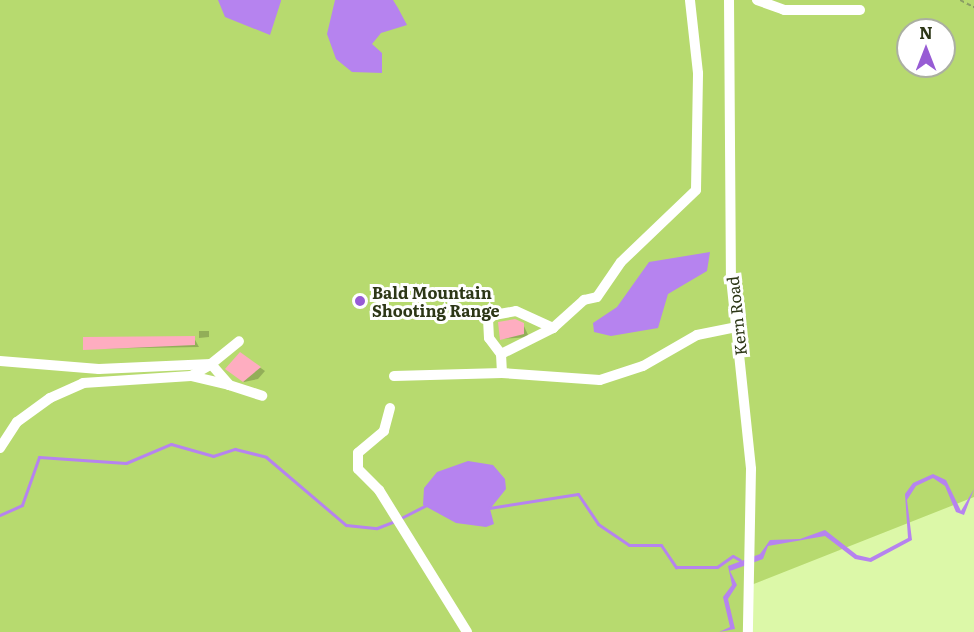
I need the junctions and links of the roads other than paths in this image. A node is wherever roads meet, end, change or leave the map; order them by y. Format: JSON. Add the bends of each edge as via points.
{"nodes":[{"id":1,"x":690,"y":0,"type":"edge"},
{"id":2,"x":729,"y":0,"type":"edge"},
{"id":3,"x":758,"y":0,"type":"edge"},
{"id":4,"x":860,"y":10,"type":"dead end"},
{"id":5,"x":737,"y":327,"type":"junction"},
{"id":6,"x":553,"y":328,"type":"junction"},
{"id":7,"x":239,"y":341,"type":"dead end"},
{"id":8,"x":501,"y":354,"type":"junction"},
{"id":9,"x":0,"y":361,"type":"edge"},
{"id":10,"x":211,"y":364,"type":"junction"},
{"id":11,"x":502,"y":374,"type":"junction"},
{"id":12,"x":191,"y":376,"type":"junction"},
{"id":13,"x":394,"y":376,"type":"dead end"},
{"id":14,"x":230,"y":385,"type":"junction"},
{"id":15,"x":262,"y":396,"type":"dead end"},
{"id":16,"x":390,"y":408,"type":"dead end"},
{"id":17,"x":0,"y":448,"type":"edge"},
{"id":18,"x":467,"y":632,"type":"edge"},
{"id":19,"x":748,"y":632,"type":"edge"}],
"edges":[{"from":1,"to":6,"type":"street","via":[[698,73],[696,190],[680,212],[632,249],[597,297],[584,300]]},
{"from":2,"to":5,"type":"street","name":"Kern Road","via":[[731,278]]},
{"from":3,"to":4,"type":"street","via":[[784,10]]},
{"from":5,"to":11,"type":"street","via":[[697,335],[643,366],[600,380]]},
{"from":5,"to":19,"type":"street","name":"Kern Road","via":[[750,433],[752,570]]},
{"from":6,"to":8,"type":"street"},
{"from":6,"to":8,"type":"street","via":[[516,311],[494,315],[488,321],[489,338]]},
{"from":7,"to":10,"type":"street"},
{"from":8,"to":11,"type":"street"},
{"from":9,"to":10,"type":"street","via":[[99,369]]},
{"from":10,"to":12,"type":"street"},
{"from":10,"to":14,"type":"street"},
{"from":11,"to":13,"type":"street"},
{"from":12,"to":14,"type":"street"},
{"from":12,"to":17,"type":"street","via":[[83,383],[50,398],[17,422]]},
{"from":14,"to":15,"type":"street"},
{"from":16,"to":18,"type":"street","via":[[384,431],[358,453],[358,469],[379,490]]}]}
